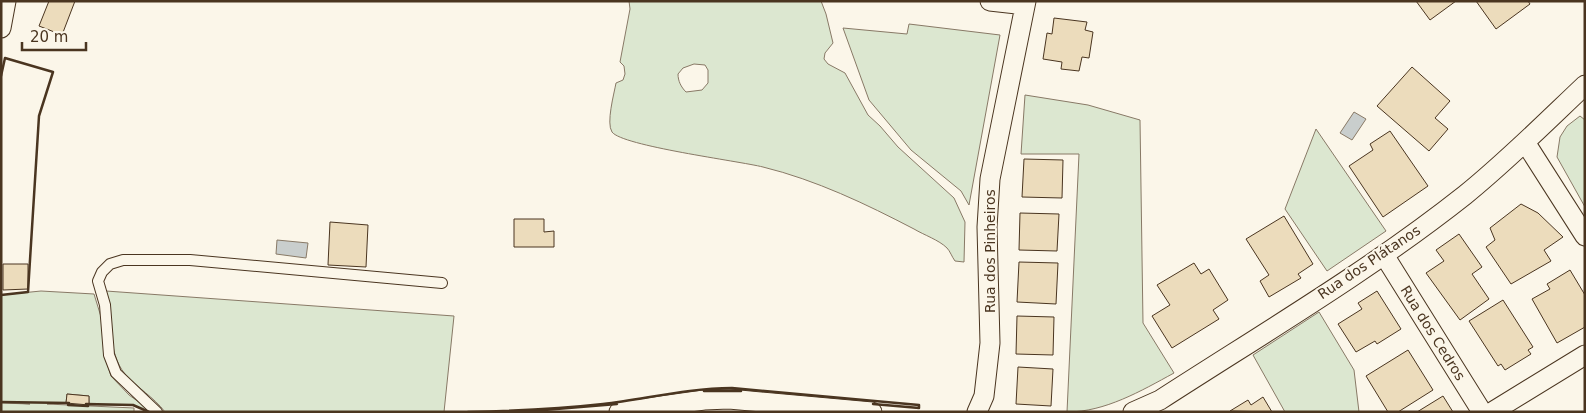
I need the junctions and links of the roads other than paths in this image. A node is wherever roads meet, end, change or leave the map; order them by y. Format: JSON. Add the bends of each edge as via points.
{"nodes":[{"id":1,"x":6,"y":1,"type":"edge"},
{"id":2,"x":990,"y":1,"type":"edge"},
{"id":3,"x":1026,"y":3,"type":"edge"},
{"id":4,"x":1,"y":28,"type":"edge"},
{"id":5,"x":1585,"y":85,"type":"edge"},
{"id":6,"x":1525,"y":142,"type":"junction"},
{"id":7,"x":1585,"y":236,"type":"edge"},
{"id":8,"x":1384,"y":255,"type":"junction"},
{"id":9,"x":442,"y":283,"type":"dead end"},
{"id":10,"x":1585,"y":355,"type":"edge"},
{"id":11,"x":157,"y":412,"type":"edge"},
{"id":12,"x":619,"y":412,"type":"edge"},
{"id":13,"x":872,"y":412,"type":"edge"},
{"id":14,"x":977,"y":412,"type":"edge"},
{"id":15,"x":1133,"y":412,"type":"edge"},
{"id":16,"x":1482,"y":412,"type":"edge"},
{"id":17,"x":1492,"y":412,"type":"edge"}],
"edges":[{"from":1,"to":4,"type":"street"},
{"from":2,"to":3,"type":"street"},
{"from":3,"to":14,"type":"street","name":"Rua dos Pinheiros","via":[[990,179],[987,227],[990,343],[984,396]]},
{"from":5,"to":6,"type":"street","name":"Rua dos Plátanos"},
{"from":6,"to":7,"type":"street"},
{"from":6,"to":8,"type":"street","name":"Rua dos Plátanos","via":[[1465,194]]},
{"from":8,"to":15,"type":"street","name":"Rua dos Plátanos","via":[[1160,400]]},
{"from":8,"to":16,"type":"street","name":"Rua dos Cedros"},
{"from":9,"to":11,"type":"lane","via":[[190,260],[123,260],[110,264],[98,281],[105,305],[110,355],[116,373]]},
{"from":10,"to":17,"type":"street"},
{"from":12,"to":13,"type":"street","via":[[730,399]]}]}
